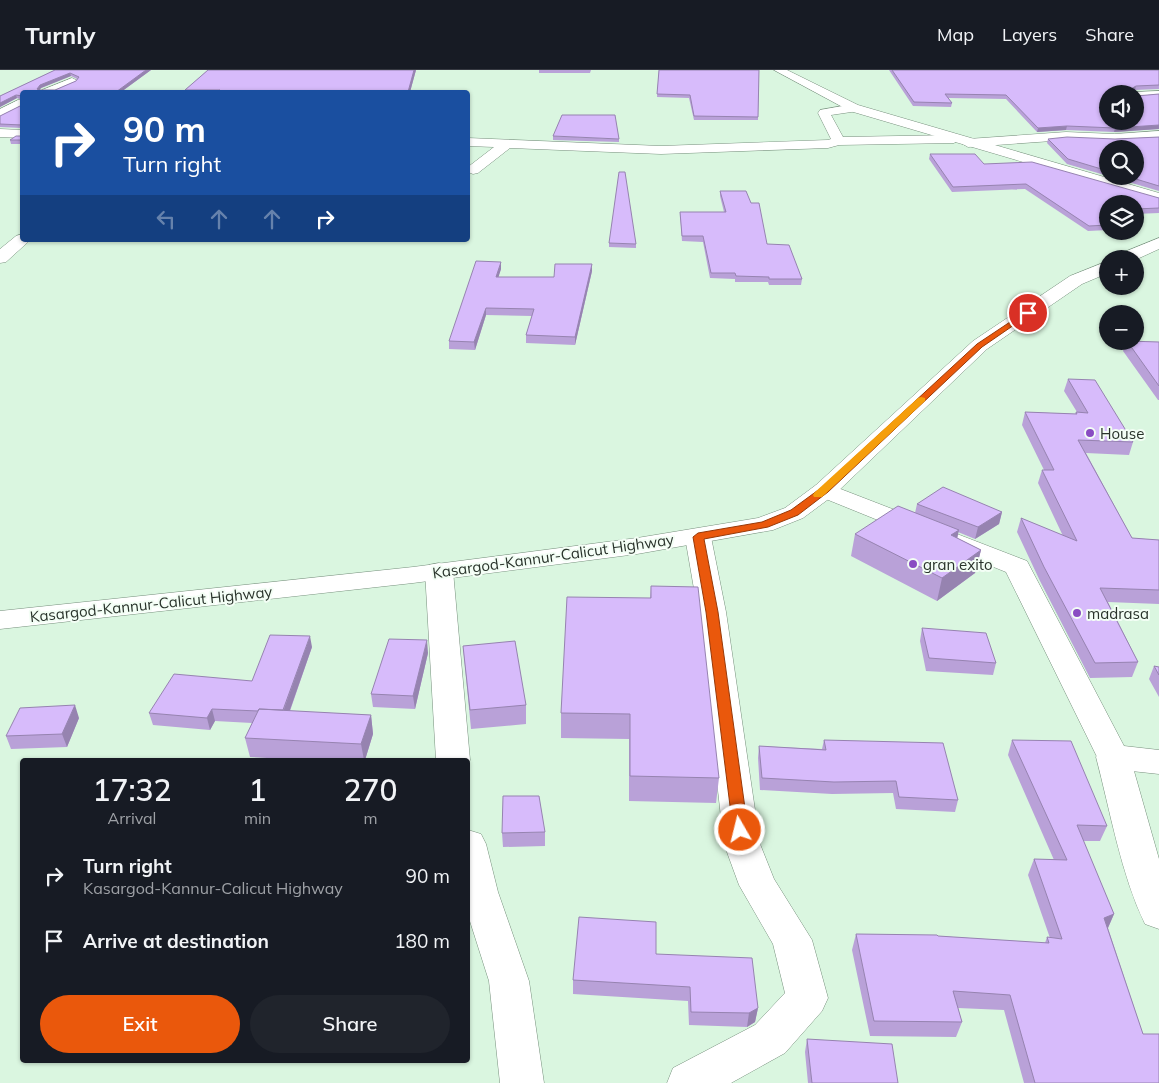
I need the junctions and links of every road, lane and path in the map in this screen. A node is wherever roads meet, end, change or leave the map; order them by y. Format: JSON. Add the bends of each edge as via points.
{"nodes":[{"id":1,"x":779,"y":70,"type":"edge"},
{"id":2,"x":72,"y":81,"type":"edge"},
{"id":3,"x":51,"y":90,"type":"edge"},
{"id":4,"x":1159,"y":94,"type":"edge"},
{"id":5,"x":1144,"y":95,"type":"edge"},
{"id":6,"x":20,"y":104,"type":"edge"},
{"id":7,"x":854,"y":108,"type":"junction"},
{"id":8,"x":0,"y":114,"type":"edge"},
{"id":9,"x":0,"y":133,"type":"edge"},
{"id":10,"x":20,"y":134,"type":"edge"},
{"id":11,"x":1159,"y":135,"type":"edge"},
{"id":12,"x":954,"y":139,"type":"junction"},
{"id":13,"x":839,"y":141,"type":"junction"},
{"id":14,"x":470,"y":142,"type":"edge"},
{"id":15,"x":968,"y":143,"type":"junction"},
{"id":16,"x":506,"y":144,"type":"junction"},
{"id":17,"x":473,"y":170,"type":"dead end"},
{"id":18,"x":1159,"y":198,"type":"edge"},
{"id":19,"x":20,"y":241,"type":"edge"},
{"id":20,"x":1159,"y":243,"type":"edge"},
{"id":21,"x":1143,"y":250,"type":"edge"},
{"id":22,"x":0,"y":258,"type":"edge"},
{"id":23,"x":1099,"y":270,"type":"edge"},
{"id":24,"x":825,"y":490,"type":"junction"},
{"id":25,"x":698,"y":537,"type":"junction"},
{"id":26,"x":439,"y":571,"type":"junction"},
{"id":27,"x":0,"y":620,"type":"edge"},
{"id":28,"x":1113,"y":757,"type":"junction"},
{"id":29,"x":453,"y":758,"type":"edge"},
{"id":30,"x":1159,"y":762,"type":"edge"},
{"id":31,"x":470,"y":853,"type":"edge"},
{"id":32,"x":1159,"y":913,"type":"edge"},
{"id":33,"x":522,"y":1083,"type":"edge"},
{"id":34,"x":689,"y":1083,"type":"edge"}],
"edges":[{"from":1,"to":7,"type":"main road"},
{"from":2,"to":3,"type":"main road"},
{"from":4,"to":5,"type":"main road"},
{"from":6,"to":8,"type":"main road"},
{"from":7,"to":12,"type":"main road"},
{"from":7,"to":13,"type":"main road","via":[[824,113]]},
{"from":9,"to":10,"type":"main road"},
{"from":11,"to":15,"type":"main road","via":[[1114,138],[1066,136]]},
{"from":12,"to":13,"type":"main road"},
{"from":12,"to":15,"type":"main road"},
{"from":13,"to":16,"type":"main road","via":[[660,150]]},
{"from":14,"to":16,"type":"main road"},
{"from":15,"to":18,"type":"main road"},
{"from":16,"to":17,"type":"main road"},
{"from":19,"to":22,"type":"main road"},
{"from":20,"to":21,"type":"main road"},
{"from":23,"to":24,"type":"main road","name":"Kasargod-Kannur-Calicut Highway","via":[[1076,280],[980,345]]},
{"from":24,"to":25,"type":"main road","name":"Kasargod-Kannur-Calicut Highway","via":[[794,513],[764,525]]},
{"from":24,"to":28,"type":"main road","via":[[1017,567]]},
{"from":25,"to":26,"type":"main road","name":"Kasargod-Kannur-Calicut Highway"},
{"from":25,"to":34,"type":"main road","via":[[712,612],[742,844],[758,885],[792,940],[807,998],[770,1039]]},
{"from":26,"to":27,"type":"main road","name":"Kasargod-Kannur-Calicut Highway"},
{"from":26,"to":29,"type":"main road"},
{"from":28,"to":30,"type":"main road"},
{"from":28,"to":32,"type":"main road"},
{"from":31,"to":33,"type":"main road","via":[[479,892],[509,981]]}]}
